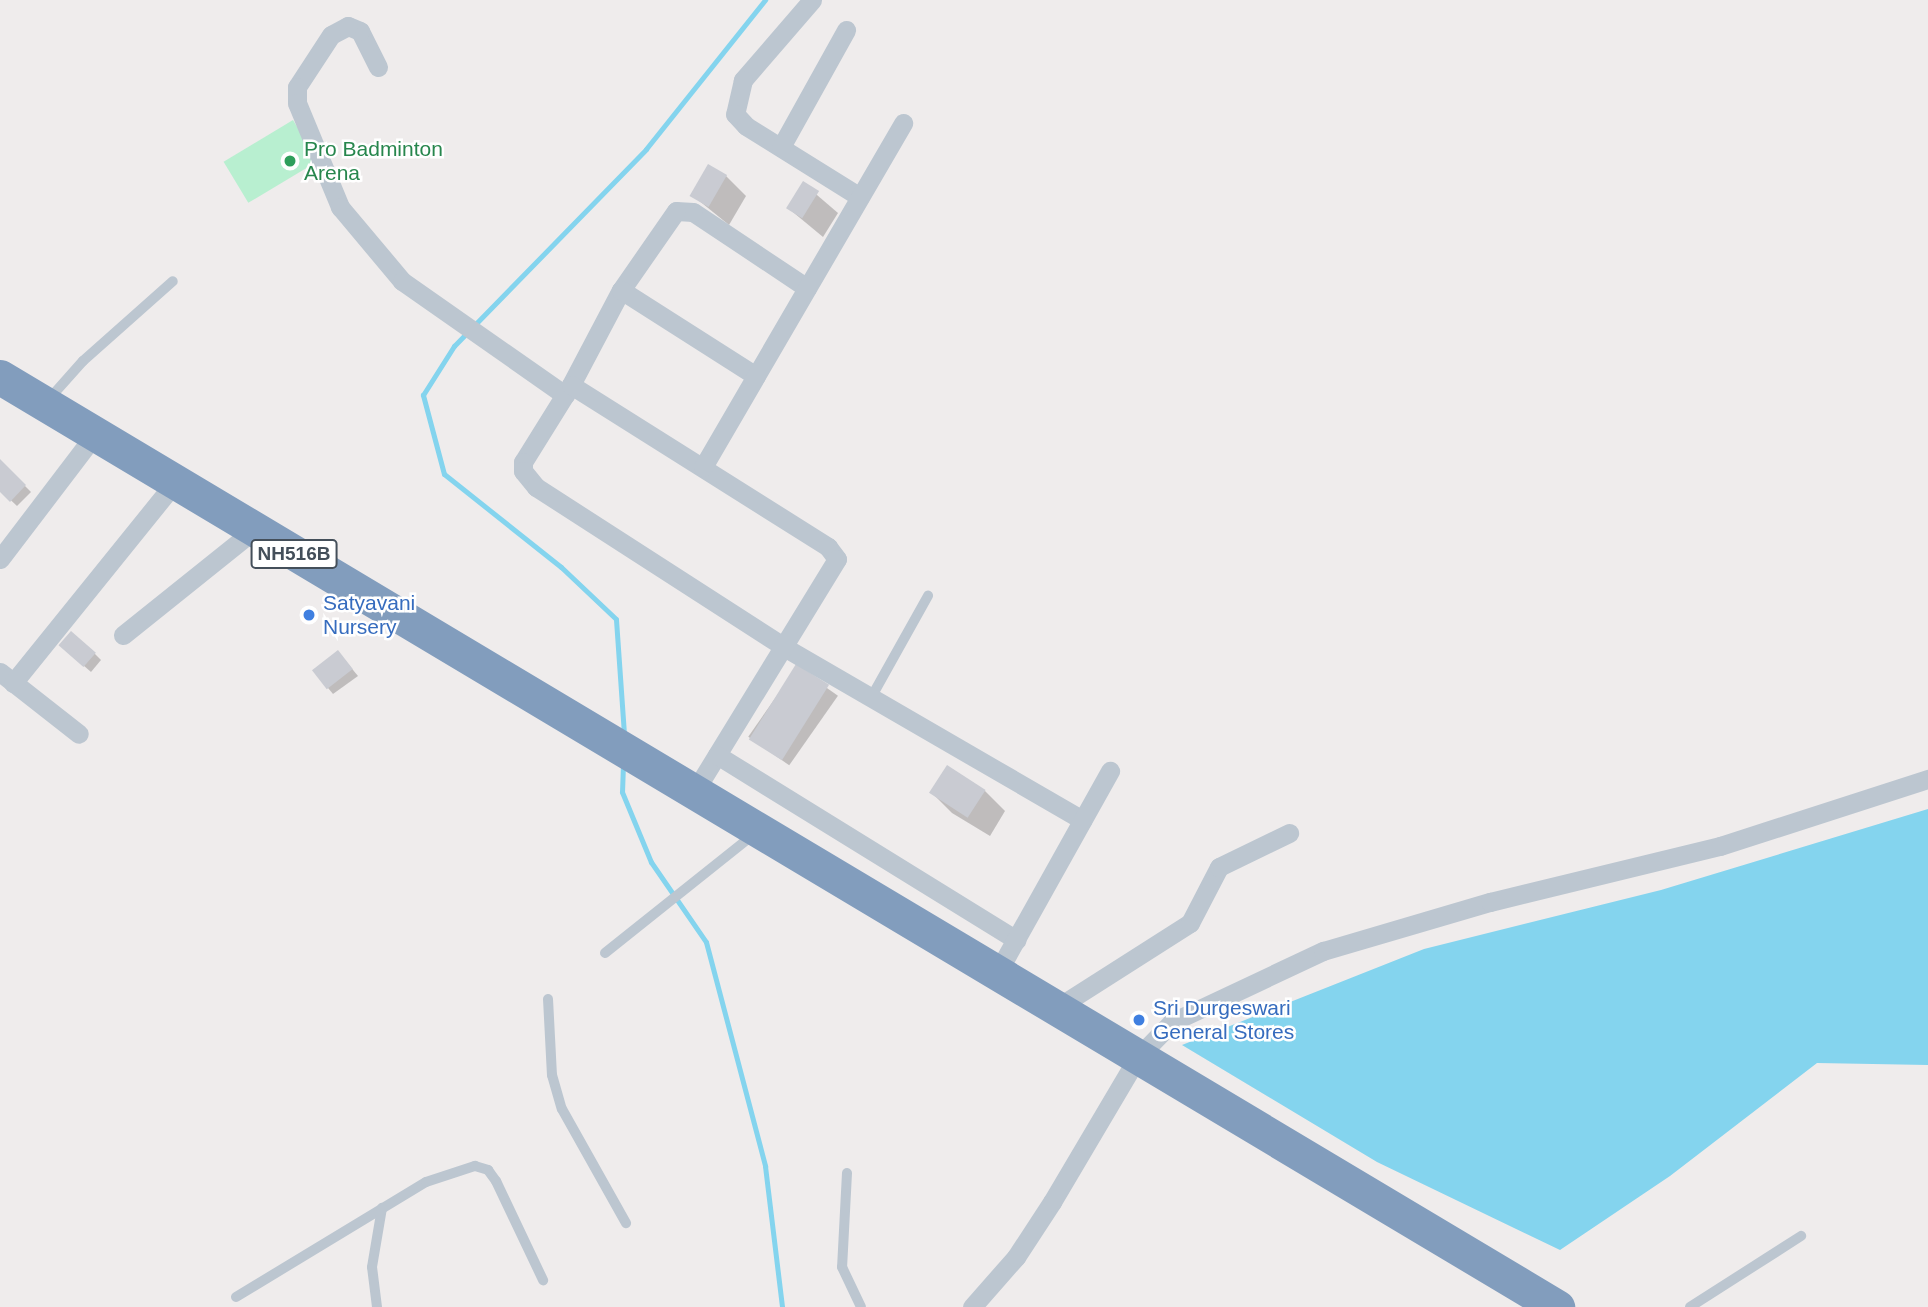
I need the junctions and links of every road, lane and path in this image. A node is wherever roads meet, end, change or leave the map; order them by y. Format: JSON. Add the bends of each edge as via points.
{"nodes":[{"id":1,"x":812,"y":0,"type":"edge"},
{"id":2,"x":846,"y":30,"type":"dead end"},
{"id":3,"x":378,"y":67,"type":"dead end"},
{"id":4,"x":903,"y":123,"type":"dead end"},
{"id":5,"x":781,"y":147,"type":"junction"},
{"id":6,"x":860,"y":197,"type":"junction"},
{"id":7,"x":173,"y":281,"type":"dead end"},
{"id":8,"x":807,"y":288,"type":"junction"},
{"id":9,"x":621,"y":290,"type":"junction"},
{"id":10,"x":756,"y":376,"type":"junction"},
{"id":11,"x":0,"y":377,"type":"edge"},
{"id":12,"x":568,"y":390,"type":"junction"},
{"id":13,"x":45,"y":404,"type":"junction"},
{"id":14,"x":96,"y":433,"type":"junction"},
{"id":15,"x":703,"y":467,"type":"junction"},
{"id":16,"x":175,"y":482,"type":"junction"},
{"id":17,"x":254,"y":530,"type":"junction"},
{"id":18,"x":0,"y":559,"type":"edge"},
{"id":19,"x":928,"y":596,"type":"dead end"},
{"id":20,"x":122,"y":635,"type":"dead end"},
{"id":21,"x":784,"y":647,"type":"junction"},
{"id":22,"x":7,"y":677,"type":"edge"},
{"id":23,"x":872,"y":696,"type":"junction"},
{"id":24,"x":79,"y":734,"type":"dead end"},
{"id":25,"x":717,"y":755,"type":"junction"},
{"id":26,"x":1110,"y":771,"type":"dead end"},
{"id":27,"x":1928,"y":779,"type":"edge"},
{"id":28,"x":693,"y":794,"type":"junction"},
{"id":29,"x":1082,"y":820,"type":"junction"},
{"id":30,"x":756,"y":832,"type":"junction"},
{"id":31,"x":1289,"y":832,"type":"dead end"},
{"id":32,"x":1016,"y":940,"type":"junction"},
{"id":33,"x":605,"y":953,"type":"dead end"},
{"id":34,"x":996,"y":975,"type":"junction"},
{"id":35,"x":548,"y":999,"type":"dead end"},
{"id":36,"x":1055,"y":1009,"type":"junction"},
{"id":37,"x":1137,"y":1058,"type":"junction"},
{"id":38,"x":847,"y":1173,"type":"dead end"},
{"id":39,"x":382,"y":1208,"type":"junction"},
{"id":40,"x":626,"y":1223,"type":"dead end"},
{"id":41,"x":1801,"y":1236,"type":"dead end"},
{"id":42,"x":543,"y":1280,"type":"dead end"},
{"id":43,"x":236,"y":1297,"type":"dead end"},
{"id":44,"x":377,"y":1307,"type":"edge"},
{"id":45,"x":861,"y":1307,"type":"edge"},
{"id":46,"x":972,"y":1307,"type":"edge"},
{"id":47,"x":1557,"y":1307,"type":"edge"},
{"id":48,"x":1690,"y":1307,"type":"edge"}],
"edges":[{"from":1,"to":5,"type":"street","via":[[744,80],[736,98],[735,114]]},
{"from":2,"to":5,"type":"street"},
{"from":3,"to":12,"type":"street","via":[[360,31],[348,26],[331,36],[297,86],[297,103],[340,207],[401,281]]},
{"from":4,"to":6,"type":"street"},
{"from":5,"to":6,"type":"street"},
{"from":6,"to":8,"type":"street"},
{"from":7,"to":13,"type":"lane","via":[[83,362]]},
{"from":8,"to":9,"type":"street","via":[[685,209],[667,218]]},
{"from":8,"to":10,"type":"street"},
{"from":9,"to":10,"type":"street"},
{"from":9,"to":12,"type":"street"},
{"from":10,"to":15,"type":"street"},
{"from":11,"to":13,"type":"highway","number":"NH516B"},
{"from":12,"to":15,"type":"street"},
{"from":12,"to":21,"type":"street","via":[[523,461],[528,480]]},
{"from":13,"to":14,"type":"highway","number":"NH516B"},
{"from":14,"to":16,"type":"highway","number":"NH516B"},
{"from":14,"to":18,"type":"street"},
{"from":15,"to":21,"type":"street","via":[[834,552],[835,567]]},
{"from":16,"to":17,"type":"highway","number":"NH516B"},
{"from":16,"to":22,"type":"street"},
{"from":17,"to":20,"type":"street"},
{"from":17,"to":28,"type":"highway","number":"NH516B"},
{"from":19,"to":23,"type":"lane"},
{"from":21,"to":23,"type":"street"},
{"from":21,"to":25,"type":"street"},
{"from":22,"to":24,"type":"street"},
{"from":23,"to":29,"type":"street"},
{"from":25,"to":28,"type":"street"},
{"from":25,"to":32,"type":"street"},
{"from":26,"to":29,"type":"street"},
{"from":27,"to":37,"type":"street","via":[[1720,846],[1490,902],[1323,951],[1172,1022]]},
{"from":28,"to":30,"type":"highway","number":"NH516B"},
{"from":29,"to":32,"type":"street"},
{"from":30,"to":33,"type":"lane"},
{"from":30,"to":34,"type":"highway","number":"NH516B"},
{"from":31,"to":36,"type":"street","via":[[1219,867],[1191,923]]},
{"from":32,"to":34,"type":"street"},
{"from":34,"to":36,"type":"highway","number":"NH516B"},
{"from":35,"to":40,"type":"lane","via":[[552,1075],[562,1109]]},
{"from":36,"to":37,"type":"highway","number":"NH516B"},
{"from":37,"to":46,"type":"street","via":[[1045,1213]]},
{"from":37,"to":47,"type":"highway","number":"NH516B"},
{"from":38,"to":45,"type":"lane","via":[[842,1267]]},
{"from":39,"to":42,"type":"lane","via":[[453,1171],[475,1166],[488,1170]]},
{"from":39,"to":43,"type":"lane"},
{"from":39,"to":44,"type":"lane","via":[[372,1267]]},
{"from":41,"to":48,"type":"lane"}]}
